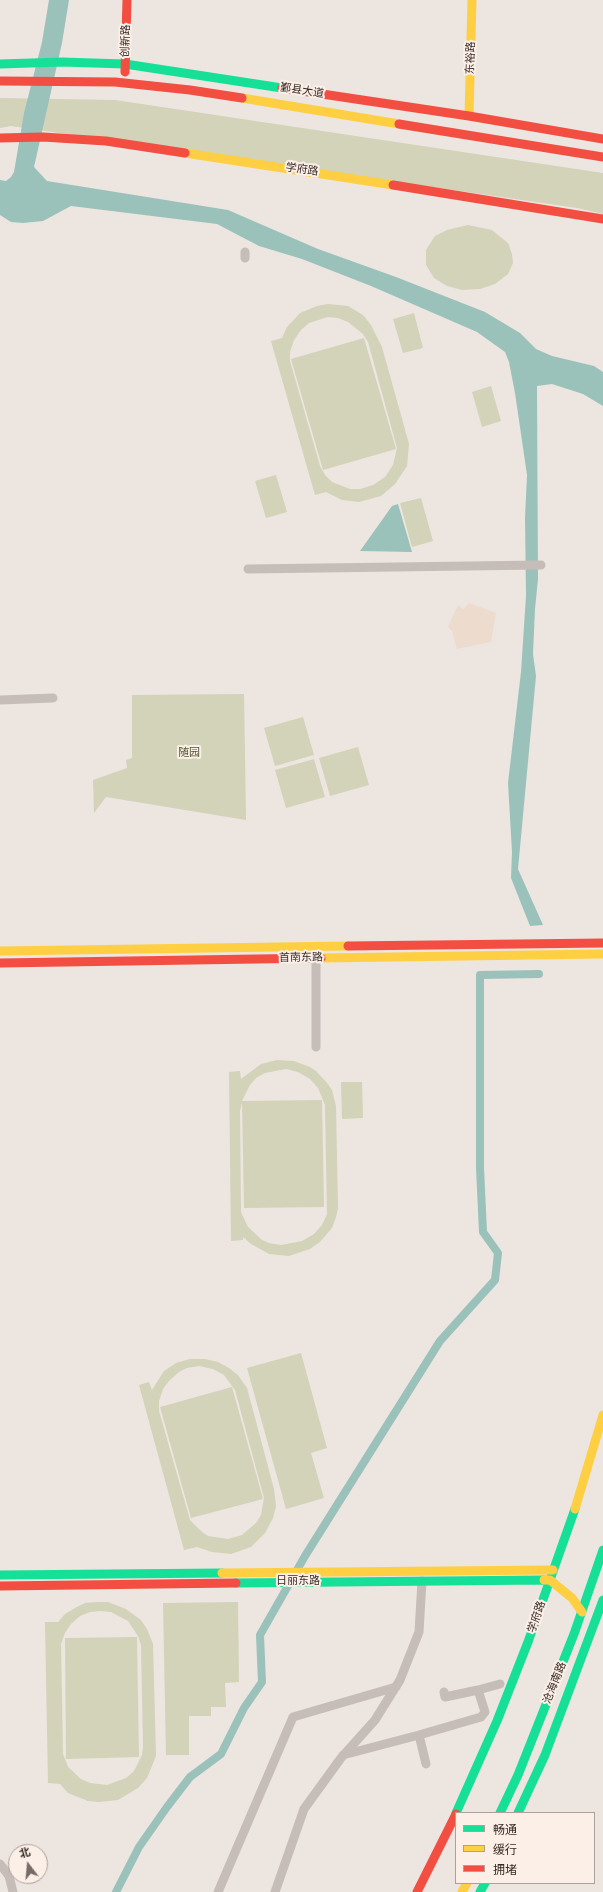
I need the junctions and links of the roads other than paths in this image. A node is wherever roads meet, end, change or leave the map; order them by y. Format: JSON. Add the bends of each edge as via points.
{"nodes":[{"id":1,"x":118,"y":0,"type":"edge"},
{"id":2,"x":127,"y":0,"type":"edge"},
{"id":3,"x":472,"y":0,"type":"edge"},
{"id":4,"x":0,"y":64,"type":"edge"},
{"id":5,"x":120,"y":64,"type":"junction"},
{"id":6,"x":0,"y":81,"type":"edge"},
{"id":7,"x":115,"y":82,"type":"junction"},
{"id":8,"x":125,"y":83,"type":"junction"},
{"id":9,"x":469,"y":116,"type":"junction"},
{"id":10,"x":0,"y":138,"type":"edge"},
{"id":11,"x":603,"y":139,"type":"edge"},
{"id":12,"x":603,"y":157,"type":"edge"},
{"id":13,"x":603,"y":220,"type":"edge"},
{"id":14,"x":541,"y":565,"type":"dead end"},
{"id":15,"x":248,"y":569,"type":"dead end"},
{"id":16,"x":52,"y":698,"type":"dead end"},
{"id":17,"x":0,"y":700,"type":"edge"},
{"id":18,"x":603,"y":943,"type":"edge"},
{"id":19,"x":0,"y":951,"type":"edge"},
{"id":20,"x":603,"y":954,"type":"edge"},
{"id":21,"x":316,"y":958,"type":"junction"},
{"id":22,"x":0,"y":963,"type":"edge"},
{"id":23,"x":316,"y":1047,"type":"dead end"},
{"id":24,"x":603,"y":1415,"type":"edge"},
{"id":25,"x":603,"y":1550,"type":"edge"},
{"id":26,"x":553,"y":1570,"type":"junction"},
{"id":27,"x":0,"y":1575,"type":"edge"},
{"id":28,"x":550,"y":1580,"type":"junction"},
{"id":29,"x":422,"y":1581,"type":"junction"},
{"id":30,"x":0,"y":1586,"type":"edge"},
{"id":31,"x":603,"y":1600,"type":"edge"},
{"id":32,"x":582,"y":1612,"type":"junction"},
{"id":33,"x":500,"y":1684,"type":"dead end"},
{"id":34,"x":396,"y":1687,"type":"junction"},
{"id":35,"x":478,"y":1690,"type":"junction"},
{"id":36,"x":444,"y":1692,"type":"dead end"},
{"id":37,"x":419,"y":1735,"type":"junction"},
{"id":38,"x":343,"y":1755,"type":"junction"},
{"id":39,"x":426,"y":1764,"type":"dead end"},
{"id":40,"x":456,"y":1812,"type":"edge"},
{"id":41,"x":500,"y":1812,"type":"edge"},
{"id":42,"x":518,"y":1812,"type":"edge"},
{"id":43,"x":455,"y":1815,"type":"edge"},
{"id":44,"x":0,"y":1864,"type":"edge"},
{"id":45,"x":13,"y":1892,"type":"edge"},
{"id":46,"x":218,"y":1892,"type":"edge"},
{"id":47,"x":275,"y":1892,"type":"edge"},
{"id":48,"x":417,"y":1892,"type":"edge"}],
"edges":[{"from":1,"to":5,"type":"main road","name":"创新路"},
{"from":2,"to":5,"type":"main road","name":"创新路"},
{"from":3,"to":9,"type":"main road","name":"东裕路"},
{"from":4,"to":5,"type":"main road","name":"鄞县大道"},
{"from":5,"to":7,"type":"main road","name":"创新路"},
{"from":5,"to":8,"type":"main road","name":"创新路"},
{"from":5,"to":9,"type":"main road","name":"鄞县大道"},
{"from":6,"to":7,"type":"main road","name":"鄞县大道"},
{"from":7,"to":8,"type":"main road","name":"鄞县大道"},
{"from":8,"to":12,"type":"main road","name":"鄞县大道","via":[[190,90]]},
{"from":9,"to":11,"type":"main road","name":"鄞县大道"},
{"from":10,"to":13,"type":"main road","name":"学府路","via":[[43,137],[106,141],[322,173]]},
{"from":14,"to":15,"type":"street"},
{"from":16,"to":17,"type":"street"},
{"from":18,"to":19,"type":"main road","name":"首南东路"},
{"from":20,"to":21,"type":"main road","name":"首南东路"},
{"from":21,"to":22,"type":"main road","name":"首南东路"},
{"from":21,"to":23,"type":"street"},
{"from":24,"to":26,"type":"main road","name":"学府路"},
{"from":25,"to":32,"type":"main road","name":"沧海南路"},
{"from":26,"to":27,"type":"main road","name":"日丽东路"},
{"from":26,"to":28,"type":"main road","name":"学府路"},
{"from":28,"to":29,"type":"main road","name":"日丽东路"},
{"from":28,"to":32,"type":"main road","via":[[572,1598]]},
{"from":28,"to":40,"type":"main road","name":"学府路","via":[[528,1642]]},
{"from":29,"to":30,"type":"main road","name":"日丽东路"},
{"from":29,"to":34,"type":"street","via":[[419,1632]]},
{"from":31,"to":42,"type":"main road","name":"沧海南路","via":[[545,1755]]},
{"from":32,"to":41,"type":"main road","name":"沧海南路","via":[[518,1775]]},
{"from":33,"to":35,"type":"street"},
{"from":34,"to":38,"type":"street","via":[[375,1720]]},
{"from":34,"to":46,"type":"street","via":[[293,1717]]},
{"from":35,"to":36,"type":"street","via":[[445,1698]]},
{"from":35,"to":37,"type":"street","via":[[485,1712],[481,1717]]},
{"from":37,"to":38,"type":"street"},
{"from":37,"to":39,"type":"street"},
{"from":38,"to":47,"type":"street","via":[[304,1809]]},
{"from":43,"to":48,"type":"main road","name":"学府路"},
{"from":44,"to":45,"type":"street","via":[[9,1876]]}]}
